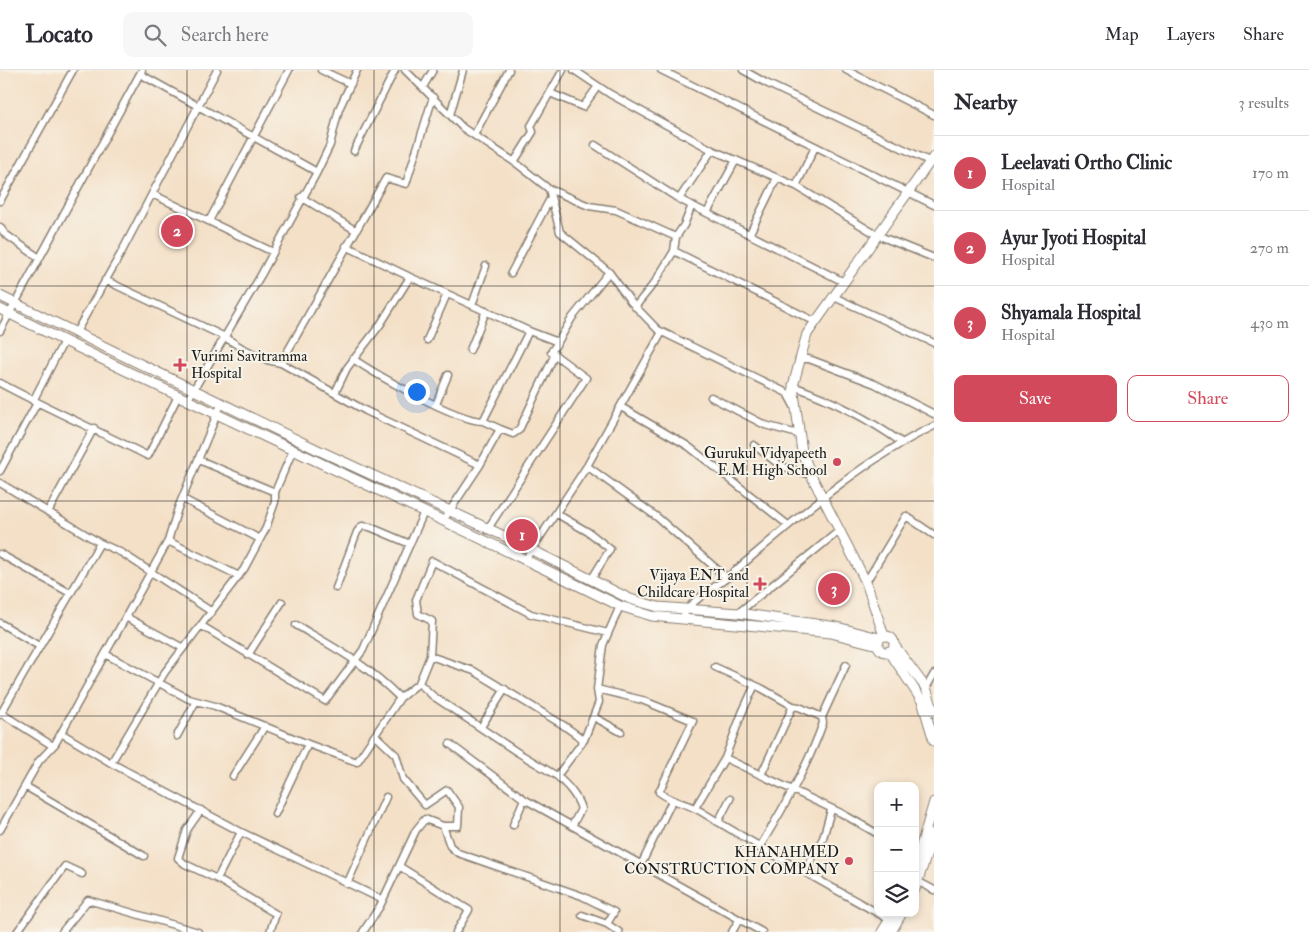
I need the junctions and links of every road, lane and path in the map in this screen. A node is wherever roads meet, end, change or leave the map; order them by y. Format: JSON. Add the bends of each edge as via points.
{"nodes":[{"id":1,"x":73,"y":70,"type":"edge"},
{"id":2,"x":217,"y":70,"type":"edge"},
{"id":3,"x":289,"y":70,"type":"edge"},
{"id":4,"x":321,"y":70,"type":"edge"},
{"id":5,"x":357,"y":70,"type":"edge"},
{"id":6,"x":395,"y":70,"type":"edge"},
{"id":7,"x":405,"y":70,"type":"edge"},
{"id":8,"x":434,"y":70,"type":"edge"},
{"id":9,"x":463,"y":70,"type":"edge"},
{"id":10,"x":509,"y":70,"type":"edge"},
{"id":11,"x":563,"y":70,"type":"edge"},
{"id":12,"x":574,"y":70,"type":"edge"},
{"id":13,"x":661,"y":70,"type":"edge"},
{"id":14,"x":743,"y":70,"type":"edge"},
{"id":15,"x":846,"y":70,"type":"edge"},
{"id":16,"x":141,"y":72,"type":"edge"},
{"id":17,"x":351,"y":84,"type":"junction"},
{"id":18,"x":598,"y":86,"type":"junction"},
{"id":19,"x":423,"y":87,"type":"junction"},
{"id":20,"x":550,"y":93,"type":"junction"},
{"id":21,"x":433,"y":97,"type":"junction"},
{"id":22,"x":199,"y":106,"type":"junction"},
{"id":23,"x":450,"y":115,"type":"junction"},
{"id":24,"x":934,"y":115,"type":"edge"},
{"id":25,"x":474,"y":135,"type":"junction"},
{"id":26,"x":253,"y":136,"type":"junction"},
{"id":27,"x":595,"y":145,"type":"dead end"},
{"id":28,"x":815,"y":147,"type":"junction"},
{"id":29,"x":712,"y":150,"type":"junction"},
{"id":30,"x":354,"y":151,"type":"dead end"},
{"id":31,"x":932,"y":159,"type":"edge"},
{"id":32,"x":736,"y":160,"type":"junction"},
{"id":33,"x":514,"y":162,"type":"junction"},
{"id":34,"x":317,"y":172,"type":"junction"},
{"id":35,"x":777,"y":178,"type":"junction"},
{"id":36,"x":796,"y":186,"type":"junction"},
{"id":37,"x":549,"y":189,"type":"junction"},
{"id":38,"x":908,"y":192,"type":"junction"},
{"id":39,"x":152,"y":194,"type":"junction"},
{"id":40,"x":301,"y":197,"type":"junction"},
{"id":41,"x":551,"y":198,"type":"junction"},
{"id":42,"x":679,"y":199,"type":"junction"},
{"id":43,"x":0,"y":201,"type":"edge"},
{"id":44,"x":692,"y":205,"type":"junction"},
{"id":45,"x":934,"y":206,"type":"edge"},
{"id":46,"x":708,"y":212,"type":"junction"},
{"id":47,"x":209,"y":221,"type":"junction"},
{"id":48,"x":0,"y":227,"type":"edge"},
{"id":49,"x":355,"y":230,"type":"junction"},
{"id":50,"x":750,"y":233,"type":"junction"},
{"id":51,"x":877,"y":235,"type":"junction"},
{"id":52,"x":676,"y":237,"type":"junction"},
{"id":53,"x":346,"y":246,"type":"junction"},
{"id":54,"x":674,"y":251,"type":"junction"},
{"id":55,"x":274,"y":252,"type":"junction"},
{"id":56,"x":38,"y":257,"type":"junction"},
{"id":57,"x":934,"y":258,"type":"edge"},
{"id":58,"x":486,"y":266,"type":"dead end"},
{"id":59,"x":609,"y":272,"type":"junction"},
{"id":60,"x":511,"y":273,"type":"dead end"},
{"id":61,"x":410,"y":277,"type":"junction"},
{"id":62,"x":105,"y":280,"type":"junction"},
{"id":63,"x":844,"y":282,"type":"junction"},
{"id":64,"x":446,"y":294,"type":"junction"},
{"id":65,"x":0,"y":296,"type":"edge"},
{"id":66,"x":834,"y":297,"type":"junction"},
{"id":67,"x":14,"y":303,"type":"junction"},
{"id":68,"x":472,"y":305,"type":"junction"},
{"id":69,"x":636,"y":307,"type":"junction"},
{"id":70,"x":4,"y":311,"type":"edge"},
{"id":71,"x":486,"y":311,"type":"junction"},
{"id":72,"x":816,"y":322,"type":"junction"},
{"id":73,"x":0,"y":331,"type":"edge"},
{"id":74,"x":529,"y":331,"type":"junction"},
{"id":75,"x":662,"y":332,"type":"junction"},
{"id":76,"x":75,"y":334,"type":"junction"},
{"id":77,"x":224,"y":336,"type":"junction"},
{"id":78,"x":428,"y":340,"type":"dead end"},
{"id":79,"x":64,"y":341,"type":"junction"},
{"id":80,"x":558,"y":342,"type":"junction"},
{"id":81,"x":934,"y":343,"type":"edge"},
{"id":82,"x":470,"y":350,"type":"dead end"},
{"id":83,"x":555,"y":354,"type":"junction"},
{"id":84,"x":353,"y":359,"type":"junction"},
{"id":85,"x":799,"y":359,"type":"junction"},
{"id":86,"x":281,"y":363,"type":"junction"},
{"id":87,"x":448,"y":375,"type":"dead end"},
{"id":88,"x":0,"y":383,"type":"edge"},
{"id":89,"x":793,"y":386,"type":"junction"},
{"id":90,"x":193,"y":389,"type":"junction"},
{"id":91,"x":335,"y":393,"type":"junction"},
{"id":92,"x":178,"y":396,"type":"junction"},
{"id":93,"x":711,"y":397,"type":"dead end"},
{"id":94,"x":187,"y":400,"type":"junction"},
{"id":95,"x":35,"y":402,"type":"junction"},
{"id":96,"x":222,"y":402,"type":"junction"},
{"id":97,"x":436,"y":404,"type":"junction"},
{"id":98,"x":621,"y":407,"type":"junction"},
{"id":99,"x":794,"y":407,"type":"junction"},
{"id":100,"x":934,"y":414,"type":"edge"},
{"id":101,"x":216,"y":415,"type":"junction"},
{"id":102,"x":483,"y":421,"type":"junction"},
{"id":103,"x":934,"y":426,"type":"edge"},
{"id":104,"x":94,"y":428,"type":"junction"},
{"id":105,"x":500,"y":429,"type":"junction"},
{"id":106,"x":798,"y":434,"type":"junction"},
{"id":107,"x":901,"y":442,"type":"junction"},
{"id":108,"x":754,"y":446,"type":"dead end"},
{"id":109,"x":293,"y":450,"type":"junction"},
{"id":110,"x":199,"y":460,"type":"junction"},
{"id":111,"x":480,"y":465,"type":"junction"},
{"id":112,"x":587,"y":466,"type":"junction"},
{"id":113,"x":0,"y":471,"type":"edge"},
{"id":114,"x":811,"y":475,"type":"junction"},
{"id":115,"x":0,"y":483,"type":"edge"},
{"id":116,"x":275,"y":492,"type":"junction"},
{"id":117,"x":823,"y":497,"type":"junction"},
{"id":118,"x":183,"y":499,"type":"junction"},
{"id":119,"x":48,"y":512,"type":"junction"},
{"id":120,"x":424,"y":512,"type":"junction"},
{"id":121,"x":450,"y":512,"type":"junction"},
{"id":122,"x":557,"y":514,"type":"junction"},
{"id":123,"x":443,"y":521,"type":"junction"},
{"id":124,"x":788,"y":525,"type":"junction"},
{"id":125,"x":487,"y":530,"type":"junction"},
{"id":126,"x":840,"y":530,"type":"junction"},
{"id":127,"x":934,"y":535,"type":"edge"},
{"id":128,"x":260,"y":539,"type":"junction"},
{"id":129,"x":168,"y":541,"type":"junction"},
{"id":130,"x":100,"y":543,"type":"junction"},
{"id":131,"x":410,"y":544,"type":"junction"},
{"id":132,"x":532,"y":550,"type":"junction"},
{"id":133,"x":0,"y":554,"type":"edge"},
{"id":134,"x":525,"y":560,"type":"junction"},
{"id":135,"x":152,"y":572,"type":"junction"},
{"id":136,"x":239,"y":576,"type":"junction"},
{"id":137,"x":727,"y":578,"type":"junction"},
{"id":138,"x":591,"y":580,"type":"junction"},
{"id":139,"x":866,"y":582,"type":"junction"},
{"id":140,"x":336,"y":588,"type":"dead end"},
{"id":141,"x":70,"y":593,"type":"junction"},
{"id":142,"x":282,"y":602,"type":"dead end"},
{"id":143,"x":620,"y":606,"type":"junction"},
{"id":144,"x":638,"y":607,"type":"junction"},
{"id":145,"x":212,"y":612,"type":"junction"},
{"id":146,"x":738,"y":613,"type":"junction"},
{"id":147,"x":683,"y":614,"type":"junction"},
{"id":148,"x":126,"y":617,"type":"junction"},
{"id":149,"x":0,"y":623,"type":"edge"},
{"id":150,"x":296,"y":625,"type":"dead end"},
{"id":151,"x":202,"y":626,"type":"junction"},
{"id":152,"x":608,"y":633,"type":"junction"},
{"id":153,"x":880,"y":640,"type":"junction"},
{"id":154,"x":39,"y":646,"type":"junction"},
{"id":155,"x":183,"y":648,"type":"junction"},
{"id":156,"x":891,"y":648,"type":"junction"},
{"id":157,"x":105,"y":654,"type":"junction"},
{"id":158,"x":248,"y":655,"type":"junction"},
{"id":159,"x":430,"y":656,"type":"junction"},
{"id":160,"x":357,"y":660,"type":"junction"},
{"id":161,"x":846,"y":665,"type":"dead end"},
{"id":162,"x":715,"y":667,"type":"dead end"},
{"id":163,"x":934,"y":674,"type":"edge"},
{"id":164,"x":419,"y":683,"type":"junction"},
{"id":165,"x":158,"y":684,"type":"junction"},
{"id":166,"x":754,"y":687,"type":"junction"},
{"id":167,"x":926,"y":688,"type":"junction"},
{"id":168,"x":505,"y":689,"type":"junction"},
{"id":169,"x":597,"y":689,"type":"junction"},
{"id":170,"x":400,"y":698,"type":"junction"},
{"id":171,"x":196,"y":701,"type":"junction"},
{"id":172,"x":793,"y":706,"type":"junction"},
{"id":173,"x":934,"y":712,"type":"edge"},
{"id":174,"x":0,"y":714,"type":"edge"},
{"id":175,"x":594,"y":717,"type":"junction"},
{"id":176,"x":822,"y":718,"type":"junction"},
{"id":177,"x":265,"y":726,"type":"junction"},
{"id":178,"x":481,"y":727,"type":"junction"},
{"id":179,"x":621,"y":732,"type":"dead end"},
{"id":180,"x":61,"y":733,"type":"junction"},
{"id":181,"x":375,"y":735,"type":"junction"},
{"id":182,"x":177,"y":736,"type":"dead end"},
{"id":183,"x":584,"y":740,"type":"junction"},
{"id":184,"x":934,"y":741,"type":"edge"},
{"id":185,"x":308,"y":744,"type":"junction"},
{"id":186,"x":450,"y":744,"type":"dead end"},
{"id":187,"x":53,"y":746,"type":"junction"},
{"id":188,"x":725,"y":758,"type":"junction"},
{"id":189,"x":111,"y":763,"type":"junction"},
{"id":190,"x":762,"y":775,"type":"junction"},
{"id":191,"x":233,"y":776,"type":"dead end"},
{"id":192,"x":557,"y":776,"type":"junction"},
{"id":193,"x":25,"y":786,"type":"junction"},
{"id":194,"x":794,"y":792,"type":"junction"},
{"id":195,"x":386,"y":797,"type":"dead end"},
{"id":196,"x":524,"y":799,"type":"junction"},
{"id":197,"x":730,"y":799,"type":"dead end"},
{"id":198,"x":672,"y":801,"type":"junction"},
{"id":199,"x":934,"y":802,"type":"edge"},
{"id":200,"x":695,"y":808,"type":"junction"},
{"id":201,"x":201,"y":810,"type":"junction"},
{"id":202,"x":831,"y":810,"type":"junction"},
{"id":203,"x":275,"y":814,"type":"dead end"},
{"id":204,"x":718,"y":822,"type":"junction"},
{"id":205,"x":513,"y":825,"type":"dead end"},
{"id":206,"x":443,"y":826,"type":"junction"},
{"id":207,"x":572,"y":826,"type":"junction"},
{"id":208,"x":0,"y":830,"type":"edge"},
{"id":209,"x":241,"y":832,"type":"junction"},
{"id":210,"x":874,"y":832,"type":"edge"},
{"id":211,"x":934,"y":835,"type":"edge"},
{"id":212,"x":759,"y":848,"type":"junction"},
{"id":213,"x":919,"y":850,"type":"edge"},
{"id":214,"x":144,"y":856,"type":"dead end"},
{"id":215,"x":642,"y":865,"type":"junction"},
{"id":216,"x":399,"y":866,"type":"junction"},
{"id":217,"x":804,"y":872,"type":"junction"},
{"id":218,"x":82,"y":874,"type":"dead end"},
{"id":219,"x":217,"y":879,"type":"junction"},
{"id":220,"x":919,"y":879,"type":"edge"},
{"id":221,"x":347,"y":884,"type":"junction"},
{"id":222,"x":919,"y":886,"type":"edge"},
{"id":223,"x":934,"y":890,"type":"edge"},
{"id":224,"x":383,"y":900,"type":"junction"},
{"id":225,"x":874,"y":908,"type":"edge"},
{"id":226,"x":582,"y":915,"type":"dead end"},
{"id":227,"x":892,"y":917,"type":"edge"},
{"id":228,"x":900,"y":917,"type":"edge"},
{"id":229,"x":739,"y":920,"type":"junction"},
{"id":230,"x":607,"y":924,"type":"junction"},
{"id":231,"x":18,"y":932,"type":"edge"},
{"id":232,"x":62,"y":932,"type":"edge"},
{"id":233,"x":198,"y":932,"type":"edge"},
{"id":234,"x":270,"y":932,"type":"edge"},
{"id":235,"x":363,"y":932,"type":"edge"},
{"id":236,"x":456,"y":932,"type":"edge"},
{"id":237,"x":618,"y":932,"type":"edge"},
{"id":238,"x":732,"y":932,"type":"edge"},
{"id":239,"x":762,"y":932,"type":"edge"},
{"id":240,"x":882,"y":932,"type":"edge"},
{"id":241,"x":891,"y":932,"type":"edge"}],
"edges":[{"from":1,"to":43,"type":"street"},
{"from":2,"to":22,"type":"street"},
{"from":3,"to":26,"type":"street"},
{"from":4,"to":17,"type":"street"},
{"from":5,"to":17,"type":"street"},
{"from":6,"to":30,"type":"street"},
{"from":7,"to":19,"type":"street"},
{"from":8,"to":19,"type":"street"},
{"from":9,"to":23,"type":"street"},
{"from":10,"to":25,"type":"street"},
{"from":11,"to":20,"type":"street"},
{"from":12,"to":18,"type":"street"},
{"from":13,"to":28,"type":"street"},
{"from":14,"to":31,"type":"street"},
{"from":15,"to":24,"type":"street"},
{"from":16,"to":22,"type":"street"},
{"from":16,"to":56,"type":"street"},
{"from":17,"to":34,"type":"street"},
{"from":18,"to":20,"type":"street","via":[[583,107]]},
{"from":18,"to":29,"type":"street"},
{"from":19,"to":21,"type":"street"},
{"from":20,"to":33,"type":"street","via":[[531,126],[533,132]]},
{"from":21,"to":23,"type":"street"},
{"from":21,"to":49,"type":"street","via":[[406,184],[386,178]]},
{"from":22,"to":26,"type":"street"},
{"from":22,"to":39,"type":"street"},
{"from":23,"to":25,"type":"street"},
{"from":25,"to":33,"type":"street"},
{"from":26,"to":34,"type":"street"},
{"from":26,"to":47,"type":"street"},
{"from":27,"to":42,"type":"street"},
{"from":28,"to":36,"type":"street"},
{"from":28,"to":38,"type":"street"},
{"from":29,"to":32,"type":"street"},
{"from":29,"to":42,"type":"street"},
{"from":31,"to":38,"type":"main road"},
{"from":32,"to":35,"type":"street"},
{"from":32,"to":46,"type":"street"},
{"from":33,"to":37,"type":"street"},
{"from":34,"to":40,"type":"street"},
{"from":35,"to":36,"type":"street"},
{"from":35,"to":50,"type":"street"},
{"from":36,"to":51,"type":"street"},
{"from":37,"to":41,"type":"street"},
{"from":37,"to":52,"type":"street","via":[[589,206],[616,210]]},
{"from":38,"to":45,"type":"street"},
{"from":38,"to":51,"type":"main road"},
{"from":39,"to":47,"type":"street"},
{"from":39,"to":62,"type":"street"},
{"from":40,"to":49,"type":"street"},
{"from":40,"to":55,"type":"street"},
{"from":41,"to":59,"type":"street","via":[[560,232]]},
{"from":41,"to":60,"type":"street"},
{"from":42,"to":44,"type":"street"},
{"from":44,"to":46,"type":"street"},
{"from":44,"to":52,"type":"street"},
{"from":46,"to":50,"type":"street"},
{"from":47,"to":55,"type":"street"},
{"from":48,"to":56,"type":"street"},
{"from":49,"to":53,"type":"street"},
{"from":50,"to":63,"type":"street"},
{"from":51,"to":57,"type":"street"},
{"from":51,"to":63,"type":"main road"},
{"from":52,"to":54,"type":"street"},
{"from":53,"to":61,"type":"street"},
{"from":53,"to":86,"type":"street"},
{"from":54,"to":69,"type":"street"},
{"from":54,"to":72,"type":"street"},
{"from":55,"to":77,"type":"street"},
{"from":56,"to":67,"type":"street"},
{"from":58,"to":68,"type":"street"},
{"from":59,"to":69,"type":"street"},
{"from":59,"to":80,"type":"street","via":[[572,318]]},
{"from":61,"to":64,"type":"street"},
{"from":61,"to":84,"type":"street","via":[[380,325]]},
{"from":62,"to":76,"type":"street"},
{"from":62,"to":77,"type":"street"},
{"from":63,"to":66,"type":"main road"},
{"from":64,"to":68,"type":"street"},
{"from":64,"to":78,"type":"street"},
{"from":65,"to":67,"type":"main road"},
{"from":66,"to":72,"type":"main road"},
{"from":66,"to":81,"type":"street"},
{"from":67,"to":70,"type":"street"},
{"from":67,"to":76,"type":"main road"},
{"from":68,"to":71,"type":"street"},
{"from":69,"to":75,"type":"street"},
{"from":70,"to":73,"type":"street"},
{"from":70,"to":79,"type":"main road"},
{"from":71,"to":74,"type":"street"},
{"from":71,"to":82,"type":"street"},
{"from":72,"to":85,"type":"main road","via":[[807,334]]},
{"from":74,"to":80,"type":"street"},
{"from":74,"to":102,"type":"street"},
{"from":75,"to":98,"type":"street"},
{"from":75,"to":99,"type":"street","via":[[787,393]]},
{"from":76,"to":90,"type":"main road"},
{"from":77,"to":86,"type":"street","via":[[267,360]]},
{"from":77,"to":90,"type":"street"},
{"from":79,"to":92,"type":"main road"},
{"from":79,"to":95,"type":"street"},
{"from":80,"to":83,"type":"street","via":[[552,352]]},
{"from":83,"to":105,"type":"street","via":[[519,430],[513,434]]},
{"from":83,"to":125,"type":"street","via":[[586,378]]},
{"from":84,"to":91,"type":"street"},
{"from":84,"to":97,"type":"street"},
{"from":85,"to":89,"type":"main road"},
{"from":85,"to":100,"type":"street","via":[[809,359],[875,384]]},
{"from":86,"to":91,"type":"street"},
{"from":87,"to":97,"type":"street"},
{"from":88,"to":95,"type":"street"},
{"from":89,"to":99,"type":"main road"},
{"from":89,"to":107,"type":"street","via":[[832,400]]},
{"from":90,"to":94,"type":"street"},
{"from":90,"to":96,"type":"main road"},
{"from":91,"to":111,"type":"street"},
{"from":92,"to":94,"type":"main road"},
{"from":92,"to":104,"type":"street","via":[[148,456]]},
{"from":93,"to":106,"type":"street","via":[[765,425]]},
{"from":94,"to":101,"type":"main road"},
{"from":95,"to":104,"type":"street"},
{"from":95,"to":113,"type":"street"},
{"from":96,"to":101,"type":"street"},
{"from":96,"to":121,"type":"main road"},
{"from":97,"to":102,"type":"street"},
{"from":98,"to":112,"type":"street"},
{"from":98,"to":124,"type":"street","via":[[688,446]]},
{"from":99,"to":106,"type":"main road"},
{"from":101,"to":109,"type":"main road"},
{"from":101,"to":110,"type":"street"},
{"from":102,"to":105,"type":"street"},
{"from":103,"to":107,"type":"street"},
{"from":104,"to":119,"type":"street"},
{"from":105,"to":111,"type":"street"},
{"from":106,"to":114,"type":"main road"},
{"from":107,"to":117,"type":"street"},
{"from":108,"to":114,"type":"street","via":[[781,466]]},
{"from":109,"to":116,"type":"street"},
{"from":109,"to":120,"type":"main road"},
{"from":110,"to":116,"type":"street"},
{"from":110,"to":118,"type":"street"},
{"from":111,"to":121,"type":"street"},
{"from":112,"to":122,"type":"street"},
{"from":112,"to":137,"type":"street","via":[[657,517]]},
{"from":114,"to":117,"type":"main road"},
{"from":115,"to":119,"type":"street"},
{"from":116,"to":128,"type":"street","via":[[275,502]]},
{"from":117,"to":124,"type":"street"},
{"from":117,"to":126,"type":"main road"},
{"from":118,"to":128,"type":"street"},
{"from":118,"to":129,"type":"street"},
{"from":119,"to":130,"type":"street"},
{"from":120,"to":123,"type":"main road"},
{"from":120,"to":131,"type":"street"},
{"from":121,"to":123,"type":"street"},
{"from":121,"to":125,"type":"main road"},
{"from":122,"to":132,"type":"street"},
{"from":122,"to":138,"type":"street","via":[[610,549]]},
{"from":123,"to":134,"type":"main road"},
{"from":124,"to":137,"type":"street"},
{"from":125,"to":132,"type":"main road"},
{"from":126,"to":139,"type":"main road"},
{"from":126,"to":146,"type":"street"},
{"from":127,"to":139,"type":"street","via":[[906,516]]},
{"from":128,"to":136,"type":"street"},
{"from":129,"to":135,"type":"street"},
{"from":129,"to":136,"type":"street"},
{"from":130,"to":135,"type":"street"},
{"from":130,"to":141,"type":"street"},
{"from":131,"to":140,"type":"street","via":[[362,526]]},
{"from":131,"to":160,"type":"street"},
{"from":132,"to":134,"type":"street"},
{"from":132,"to":138,"type":"main road"},
{"from":133,"to":141,"type":"street"},
{"from":134,"to":143,"type":"main road"},
{"from":135,"to":145,"type":"street"},
{"from":135,"to":148,"type":"street"},
{"from":136,"to":145,"type":"street"},
{"from":137,"to":147,"type":"street"},
{"from":138,"to":144,"type":"main road"},
{"from":139,"to":153,"type":"main road"},
{"from":141,"to":154,"type":"street"},
{"from":142,"to":158,"type":"street"},
{"from":143,"to":144,"type":"main road"},
{"from":143,"to":152,"type":"street"},
{"from":144,"to":147,"type":"main road"},
{"from":145,"to":151,"type":"street"},
{"from":146,"to":147,"type":"main road"},
{"from":146,"to":153,"type":"main road","via":[[837,627]]},
{"from":147,"to":153,"type":"main road"},
{"from":148,"to":155,"type":"street"},
{"from":148,"to":157,"type":"street"},
{"from":149,"to":154,"type":"street"},
{"from":150,"to":160,"type":"street"},
{"from":151,"to":155,"type":"street"},
{"from":151,"to":158,"type":"street"},
{"from":152,"to":159,"type":"street","via":[[531,614],[432,561],[416,600],[418,614],[432,621]]},
{"from":152,"to":169,"type":"street","via":[[603,645]]},
{"from":153,"to":156,"type":"main road","via":[[881,650]]},
{"from":153,"to":156,"type":"main road","via":[[891,638]]},
{"from":154,"to":174,"type":"street"},
{"from":155,"to":165,"type":"street"},
{"from":156,"to":167,"type":"main road"},
{"from":156,"to":184,"type":"main road","via":[[922,701]]},
{"from":157,"to":165,"type":"street"},
{"from":157,"to":180,"type":"street"},
{"from":158,"to":160,"type":"street","via":[[325,701]]},
{"from":159,"to":164,"type":"street"},
{"from":159,"to":168,"type":"street","via":[[474,671]]},
{"from":160,"to":170,"type":"street"},
{"from":161,"to":176,"type":"street"},
{"from":162,"to":166,"type":"street"},
{"from":163,"to":167,"type":"street"},
{"from":164,"to":170,"type":"street"},
{"from":164,"to":178,"type":"street"},
{"from":165,"to":171,"type":"street"},
{"from":165,"to":189,"type":"street"},
{"from":166,"to":172,"type":"street"},
{"from":166,"to":188,"type":"street"},
{"from":167,"to":173,"type":"main road"},
{"from":168,"to":178,"type":"street"},
{"from":168,"to":183,"type":"street"},
{"from":169,"to":175,"type":"street","via":[[599,702]]},
{"from":169,"to":198,"type":"street","via":[[642,700],[693,720],[659,792]]},
{"from":170,"to":181,"type":"street"},
{"from":171,"to":177,"type":"street"},
{"from":171,"to":182,"type":"street"},
{"from":172,"to":176,"type":"street"},
{"from":172,"to":190,"type":"street"},
{"from":174,"to":187,"type":"street"},
{"from":175,"to":179,"type":"street"},
{"from":175,"to":183,"type":"street"},
{"from":176,"to":194,"type":"street","via":[[810,758]]},
{"from":177,"to":185,"type":"street"},
{"from":177,"to":191,"type":"street"},
{"from":178,"to":192,"type":"street"},
{"from":180,"to":187,"type":"street"},
{"from":180,"to":189,"type":"street"},
{"from":181,"to":185,"type":"street","via":[[357,762]]},
{"from":181,"to":206,"type":"street","via":[[396,755],[403,779],[425,805],[447,790],[459,807],[458,826]]},
{"from":183,"to":192,"type":"street"},
{"from":185,"to":203,"type":"street"},
{"from":186,"to":196,"type":"street"},
{"from":187,"to":193,"type":"street","via":[[39,761]]},
{"from":188,"to":190,"type":"street"},
{"from":188,"to":200,"type":"street"},
{"from":189,"to":201,"type":"street"},
{"from":190,"to":194,"type":"street"},
{"from":192,"to":207,"type":"street","via":[[568,786],[581,808]]},
{"from":193,"to":208,"type":"street"},
{"from":193,"to":214,"type":"street"},
{"from":194,"to":202,"type":"street"},
{"from":194,"to":212,"type":"street"},
{"from":195,"to":221,"type":"street"},
{"from":196,"to":205,"type":"street"},
{"from":196,"to":207,"type":"street"},
{"from":197,"to":204,"type":"street"},
{"from":198,"to":200,"type":"street"},
{"from":198,"to":215,"type":"street"},
{"from":199,"to":213,"type":"main road"},
{"from":200,"to":204,"type":"street"},
{"from":201,"to":209,"type":"street"},
{"from":201,"to":219,"type":"street","via":[[188,830],[178,858]]},
{"from":202,"to":210,"type":"street"},
{"from":202,"to":217,"type":"street","via":[[823,838]]},
{"from":204,"to":212,"type":"street"},
{"from":206,"to":216,"type":"street","via":[[425,819],[416,830]]},
{"from":206,"to":230,"type":"street","via":[[450,846],[458,853],[582,896],[614,912]]},
{"from":207,"to":215,"type":"street"},
{"from":209,"to":219,"type":"street"},
{"from":209,"to":221,"type":"street"},
{"from":211,"to":220,"type":"main road"},
{"from":212,"to":217,"type":"street"},
{"from":215,"to":229,"type":"street"},
{"from":216,"to":224,"type":"street"},
{"from":216,"to":236,"type":"street","via":[[469,910]]},
{"from":217,"to":225,"type":"street"},
{"from":218,"to":231,"type":"street","via":[[65,866]]},
{"from":219,"to":234,"type":"street","via":[[276,914]]},
{"from":221,"to":224,"type":"street"},
{"from":222,"to":223,"type":"street"},
{"from":224,"to":235,"type":"street"},
{"from":226,"to":230,"type":"street"},
{"from":227,"to":240,"type":"main road"},
{"from":228,"to":241,"type":"main road"},
{"from":229,"to":238,"type":"street"},
{"from":229,"to":239,"type":"street"},
{"from":230,"to":237,"type":"street"},
{"from":232,"to":233,"type":"street","via":[[88,900]]}]}
